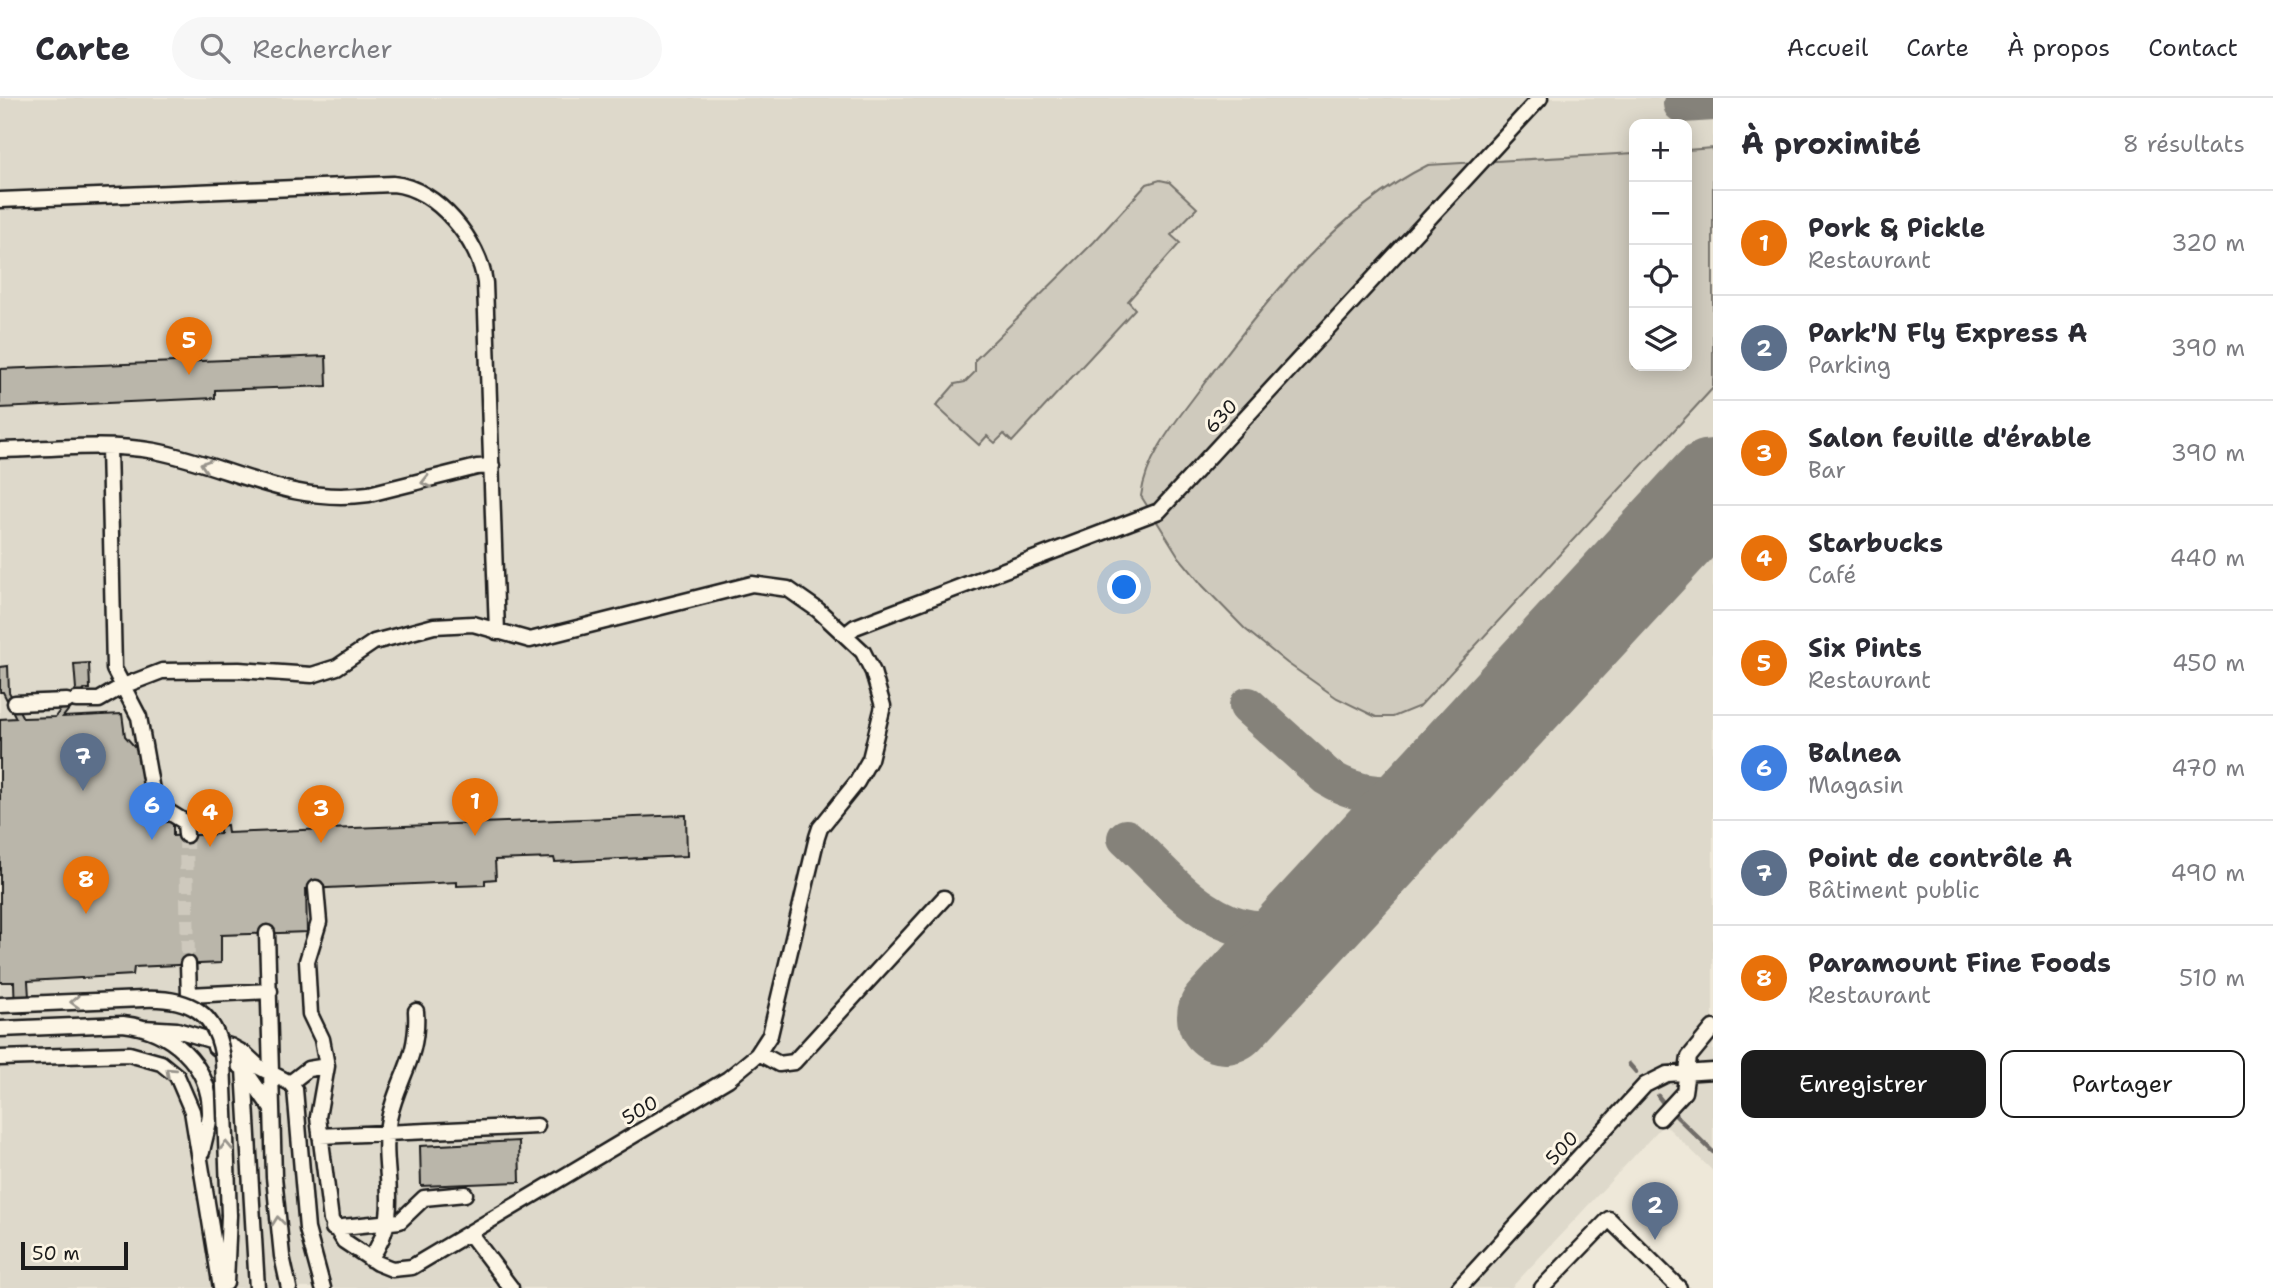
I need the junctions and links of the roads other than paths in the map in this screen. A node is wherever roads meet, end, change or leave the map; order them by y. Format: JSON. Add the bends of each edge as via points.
{"nodes":[{"id":1,"x":1540,"y":98,"type":"edge"},
{"id":2,"x":0,"y":200,"type":"edge"},
{"id":3,"x":108,"y":447,"type":"junction"},
{"id":4,"x":0,"y":450,"type":"edge"},
{"id":5,"x":492,"y":466,"type":"junction"},
{"id":6,"x":498,"y":632,"type":"junction"},
{"id":7,"x":845,"y":635,"type":"junction"},
{"id":8,"x":121,"y":687,"type":"junction"},
{"id":9,"x":7,"y":703,"type":"edge"},
{"id":10,"x":186,"y":835,"type":"tunnel mouth"},
{"id":11,"x":316,"y":888,"type":"dead end"},
{"id":12,"x":944,"y":898,"type":"dead end"},
{"id":13,"x":267,"y":933,"type":"dead end"},
{"id":14,"x":188,"y":964,"type":"tunnel mouth"},
{"id":15,"x":270,"y":991,"type":"junction"},
{"id":16,"x":0,"y":1004,"type":"edge"},
{"id":17,"x":416,"y":1011,"type":"dead end"},
{"id":18,"x":143,"y":1027,"type":"junction"},
{"id":19,"x":0,"y":1028,"type":"edge"},
{"id":20,"x":1713,"y":1028,"type":"edge"},
{"id":21,"x":208,"y":1042,"type":"junction"},
{"id":22,"x":759,"y":1053,"type":"junction"},
{"id":23,"x":0,"y":1058,"type":"edge"},
{"id":24,"x":327,"y":1066,"type":"junction"},
{"id":25,"x":244,"y":1069,"type":"junction"},
{"id":26,"x":1713,"y":1071,"type":"edge"},
{"id":27,"x":1686,"y":1072,"type":"junction"},
{"id":28,"x":271,"y":1073,"type":"junction"},
{"id":29,"x":290,"y":1083,"type":"junction"},
{"id":30,"x":271,"y":1108,"type":"junction"},
{"id":31,"x":1660,"y":1118,"type":"dead end"},
{"id":32,"x":537,"y":1126,"type":"dead end"},
{"id":33,"x":388,"y":1133,"type":"junction"},
{"id":34,"x":320,"y":1136,"type":"junction"},
{"id":35,"x":201,"y":1157,"type":"junction"},
{"id":36,"x":465,"y":1194,"type":"dead end"},
{"id":37,"x":388,"y":1223,"type":"junction"},
{"id":38,"x":333,"y":1228,"type":"junction"},
{"id":39,"x":471,"y":1235,"type":"junction"},
{"id":40,"x":370,"y":1259,"type":"junction"},
{"id":41,"x":256,"y":1284,"type":"edge"},
{"id":42,"x":224,"y":1288,"type":"edge"},
{"id":43,"x":289,"y":1288,"type":"edge"},
{"id":44,"x":323,"y":1288,"type":"edge"},
{"id":45,"x":511,"y":1288,"type":"edge"},
{"id":46,"x":1459,"y":1288,"type":"edge"},
{"id":47,"x":1542,"y":1288,"type":"edge"},
{"id":48,"x":1679,"y":1288,"type":"edge"}],
"edges":[{"from":1,"to":7,"type":"street","name":"630","via":[[1159,511],[855,626]]},
{"from":2,"to":5,"type":"street","via":[[393,184],[413,188],[456,222],[482,267]]},
{"from":3,"to":4,"type":"street"},
{"from":5,"to":3,"type":"street","one_way":true,"via":[[369,494],[302,494],[157,451]]},
{"from":3,"to":8,"type":"street","via":[[113,659]]},
{"from":5,"to":6,"type":"street"},
{"from":6,"to":7,"type":"street","name":"500","via":[[530,640],[742,585],[761,584],[795,593]]},
{"from":6,"to":8,"type":"street","name":"500","via":[[466,623],[416,629],[374,642],[337,667],[312,675],[162,671]]},
{"from":7,"to":22,"type":"street","name":"500","via":[[863,652],[873,672],[883,706],[881,722],[864,770],[819,832],[773,1028]]},
{"from":8,"to":9,"type":"street","name":"500","via":[[99,700]]},
{"from":8,"to":10,"type":"street","via":[[139,717],[150,790],[164,809],[182,819]]},
{"from":11,"to":24,"type":"street","via":[[319,922],[307,961],[310,1014],[322,1039]]},
{"from":12,"to":22,"type":"street","via":[[794,1062],[779,1064]]},
{"from":13,"to":15,"type":"street"},
{"from":14,"to":15,"type":"street","via":[[189,995]]},
{"from":15,"to":28,"type":"street"},
{"from":42,"to":16,"type":"street","one_way":true,"bridge":true,"via":[[229,1215],[222,1050],[207,1018],[189,1005],[169,999]]},
{"from":17,"to":33,"type":"street","via":[[416,1046]]},
{"from":18,"to":19,"type":"street","via":[[112,1023]]},
{"from":18,"to":21,"type":"street","via":[[177,1030]]},
{"from":18,"to":35,"type":"street","via":[[180,1048],[202,1076],[210,1115]]},
{"from":20,"to":27,"type":"street","via":[[1692,1052]]},
{"from":21,"to":25,"type":"street"},
{"from":21,"to":28,"type":"street","via":[[238,1050]]},
{"from":22,"to":39,"type":"street","name":"500","via":[[728,1079]]},
{"from":35,"to":23,"type":"street","one_way":true,"via":[[183,1086],[161,1063],[129,1054]]},
{"from":24,"to":29,"type":"street","via":[[308,1069]]},
{"from":24,"to":34,"type":"street","via":[[318,1109]]},
{"from":25,"to":30,"type":"street"},
{"from":25,"to":41,"type":"street"},
{"from":26,"to":27,"type":"street","name":"500"},
{"from":27,"to":31,"type":"street","via":[[1684,1091]]},
{"from":27,"to":46,"type":"street","name":"500","via":[[1660,1076],[1645,1085]]},
{"from":28,"to":29,"type":"street"},
{"from":28,"to":30,"type":"street"},
{"from":29,"to":44,"type":"street","via":[[297,1097],[310,1242]]},
{"from":43,"to":30,"type":"street","one_way":true,"via":[[276,1200]]},
{"from":32,"to":33,"type":"street"},
{"from":33,"to":34,"type":"street"},
{"from":33,"to":37,"type":"street"},
{"from":34,"to":38,"type":"street"},
{"from":35,"to":42,"type":"street","via":[[209,1224]]},
{"from":36,"to":37,"type":"street","via":[[424,1198],[405,1218]]},
{"from":37,"to":38,"type":"street"},
{"from":37,"to":40,"type":"street"},
{"from":38,"to":40,"type":"street"},
{"from":39,"to":40,"type":"street","name":"500","via":[[417,1265],[392,1269]]},
{"from":39,"to":45,"type":"street"},
{"from":47,"to":48,"type":"street","via":[[1609,1219]]}]}
